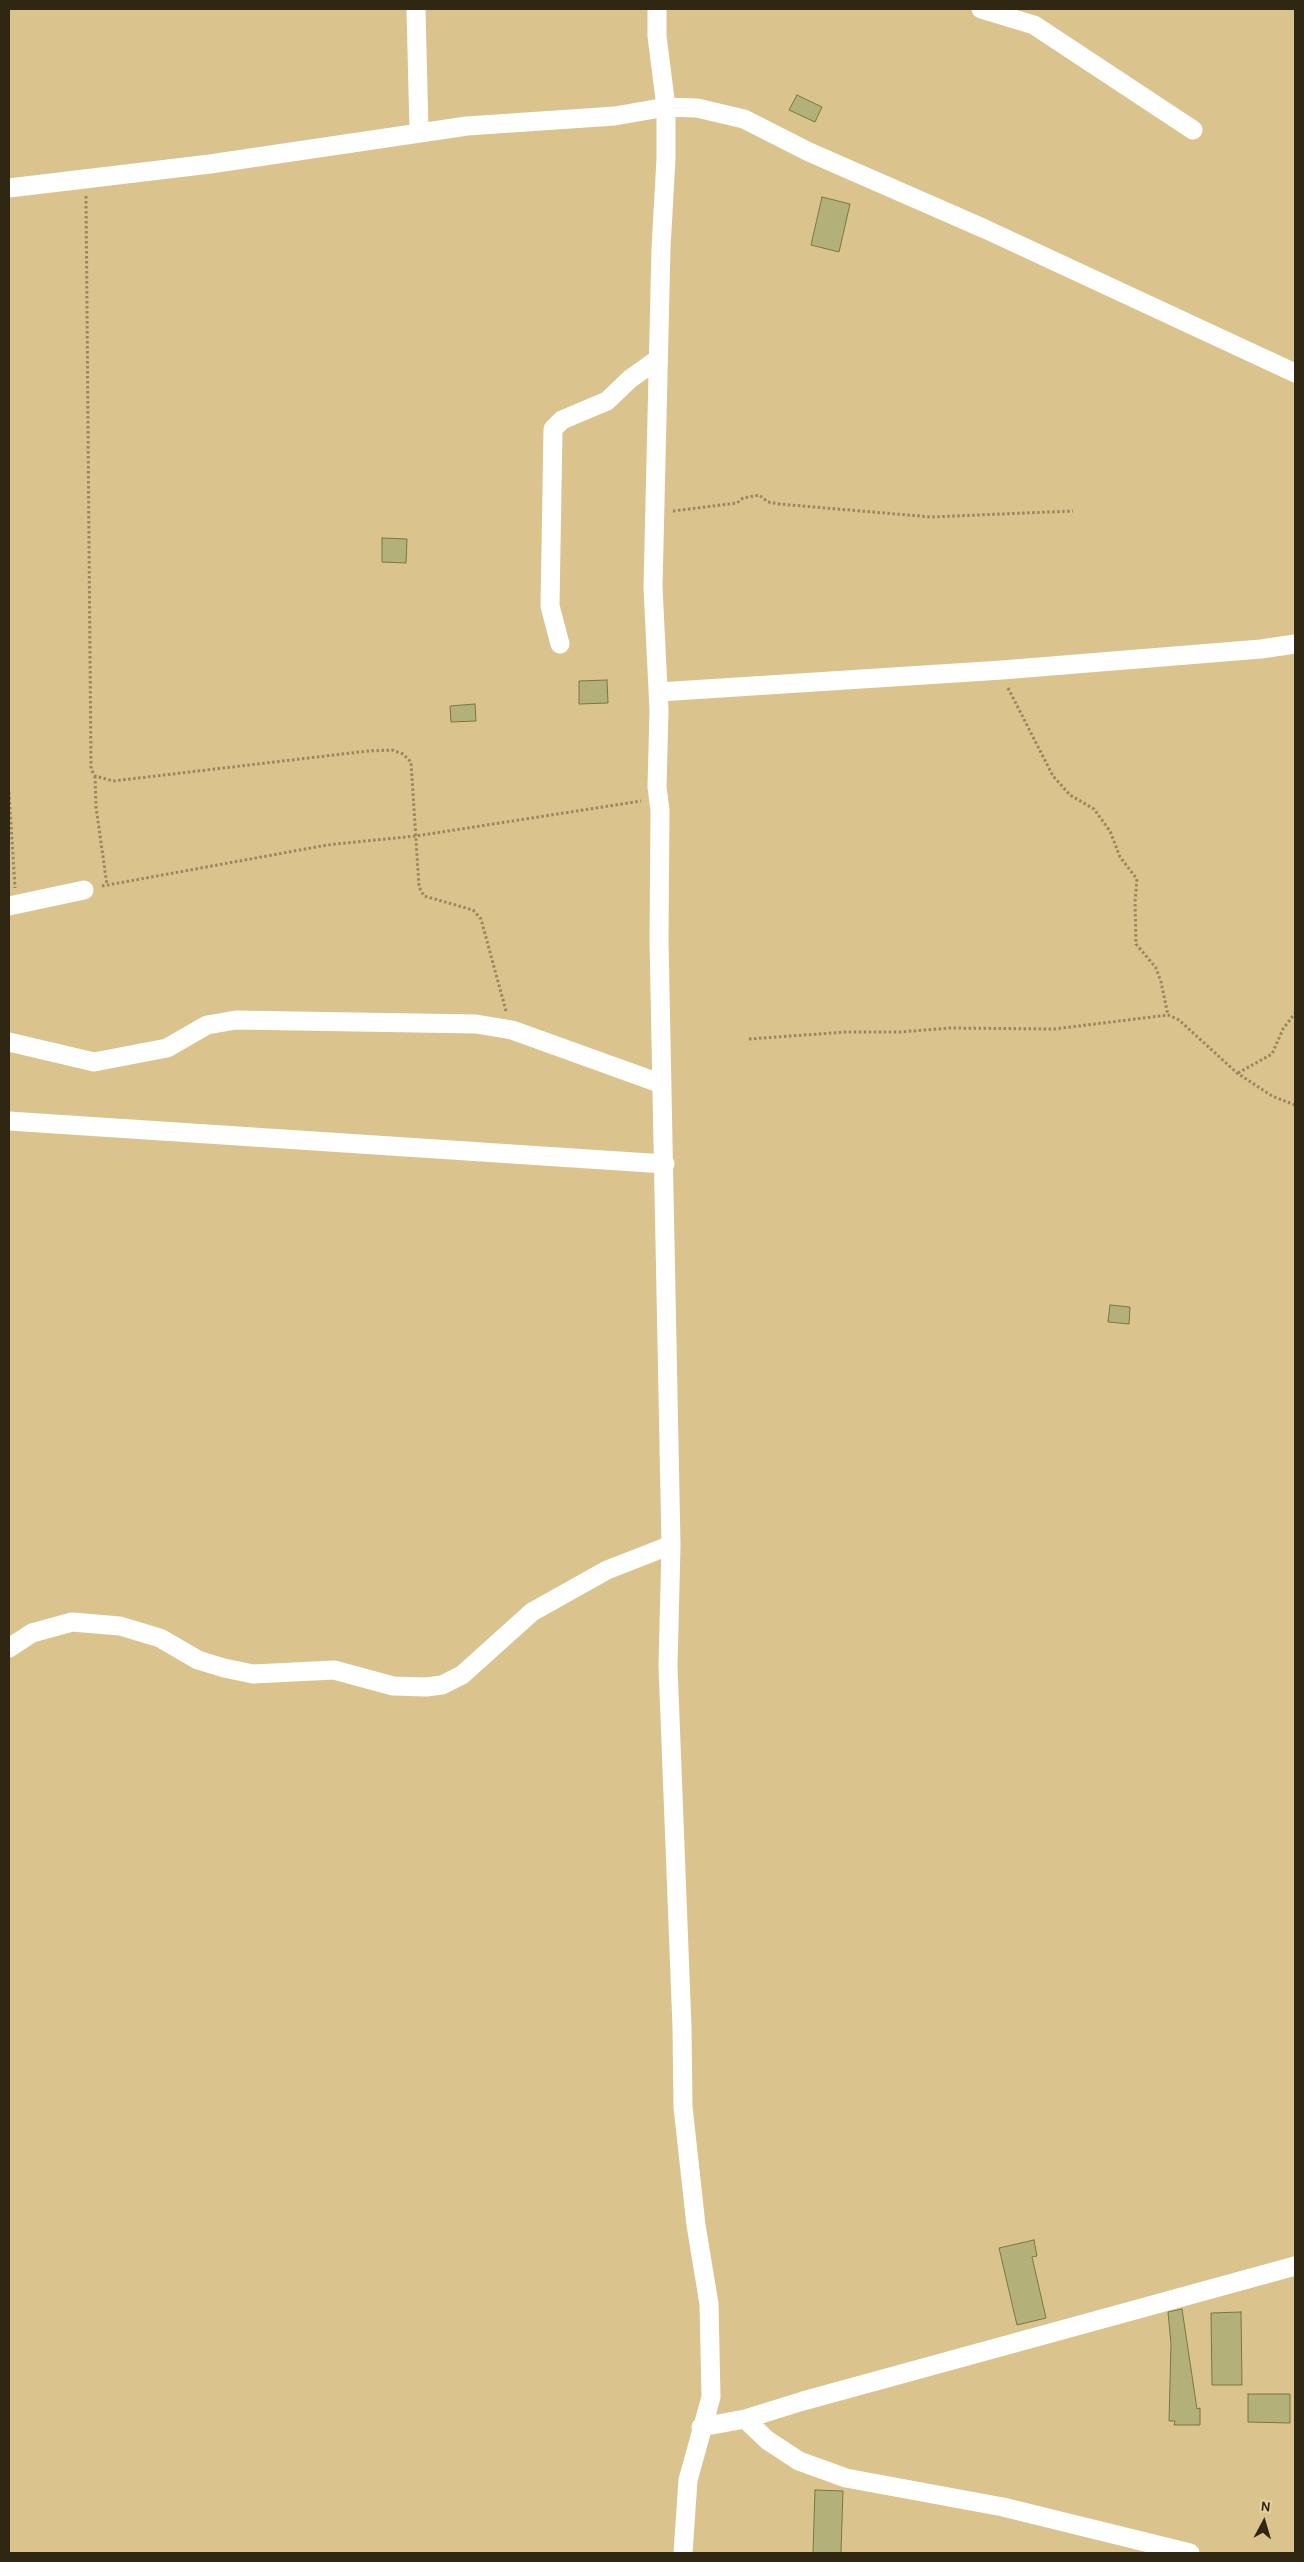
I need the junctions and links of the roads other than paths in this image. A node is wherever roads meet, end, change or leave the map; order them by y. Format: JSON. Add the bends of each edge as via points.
{"nodes":[{"id":1,"x":416,"y":9,"type":"edge"},
{"id":2,"x":657,"y":9,"type":"edge"},
{"id":3,"x":981,"y":9,"type":"edge"},
{"id":4,"x":1037,"y":17,"type":"edge"},
{"id":5,"x":666,"y":107,"type":"junction"},
{"id":6,"x":1193,"y":130,"type":"dead end"},
{"id":7,"x":418,"y":132,"type":"junction"},
{"id":8,"x":9,"y":188,"type":"edge"},
{"id":9,"x":658,"y":359,"type":"junction"},
{"id":10,"x":1295,"y":373,"type":"edge"},
{"id":11,"x":560,"y":644,"type":"dead end"},
{"id":12,"x":1295,"y":644,"type":"edge"},
{"id":13,"x":659,"y":692,"type":"junction"},
{"id":14,"x":84,"y":890,"type":"road end"},
{"id":15,"x":13,"y":904,"type":"edge"},
{"id":16,"x":9,"y":1042,"type":"edge"},
{"id":17,"x":662,"y":1084,"type":"junction"},
{"id":18,"x":9,"y":1121,"type":"edge"},
{"id":19,"x":664,"y":1164,"type":"junction"},
{"id":20,"x":671,"y":1544,"type":"junction"},
{"id":21,"x":9,"y":1648,"type":"edge"},
{"id":22,"x":1295,"y":2266,"type":"edge"},
{"id":23,"x":746,"y":2419,"type":"junction"},
{"id":24,"x":701,"y":2427,"type":"junction"},
{"id":25,"x":683,"y":2553,"type":"edge"},
{"id":26,"x":1190,"y":2553,"type":"edge"}],
"edges":[{"from":1,"to":7,"type":"street"},
{"from":2,"to":5,"type":"street"},
{"from":3,"to":4,"type":"street"},
{"from":4,"to":6,"type":"street"},
{"from":5,"to":7,"type":"street","via":[[616,116]]},
{"from":5,"to":9,"type":"street"},
{"from":5,"to":10,"type":"street","via":[[697,108],[744,119],[809,152],[985,229]]},
{"from":7,"to":8,"type":"street","via":[[210,164]]},
{"from":9,"to":11,"type":"street","via":[[607,401],[562,420],[553,429],[550,606]]},
{"from":9,"to":13,"type":"street","via":[[653,587]]},
{"from":12,"to":13,"type":"street","via":[[1260,650],[1002,670]]},
{"from":13,"to":17,"type":"street"},
{"from":14,"to":15,"type":"street"},
{"from":16,"to":17,"type":"street","via":[[94,1062],[167,1048],[206,1025],[236,1020],[476,1024],[512,1030]]},
{"from":17,"to":19,"type":"street"},
{"from":18,"to":19,"type":"street"},
{"from":19,"to":20,"type":"street"},
{"from":20,"to":21,"type":"street","via":[[607,1570],[532,1612],[462,1675],[442,1685],[393,1686],[334,1670],[253,1674],[198,1660],[160,1638],[120,1626],[72,1622],[32,1633]]},
{"from":20,"to":24,"type":"street","via":[[668,1666],[683,2107],[696,2225],[709,2304],[711,2396]]},
{"from":22,"to":23,"type":"street"},
{"from":23,"to":24,"type":"street"},
{"from":23,"to":26,"type":"street","via":[[767,2440],[799,2461],[846,2478],[1003,2508]]},
{"from":24,"to":25,"type":"street","via":[[688,2480]]}]}
